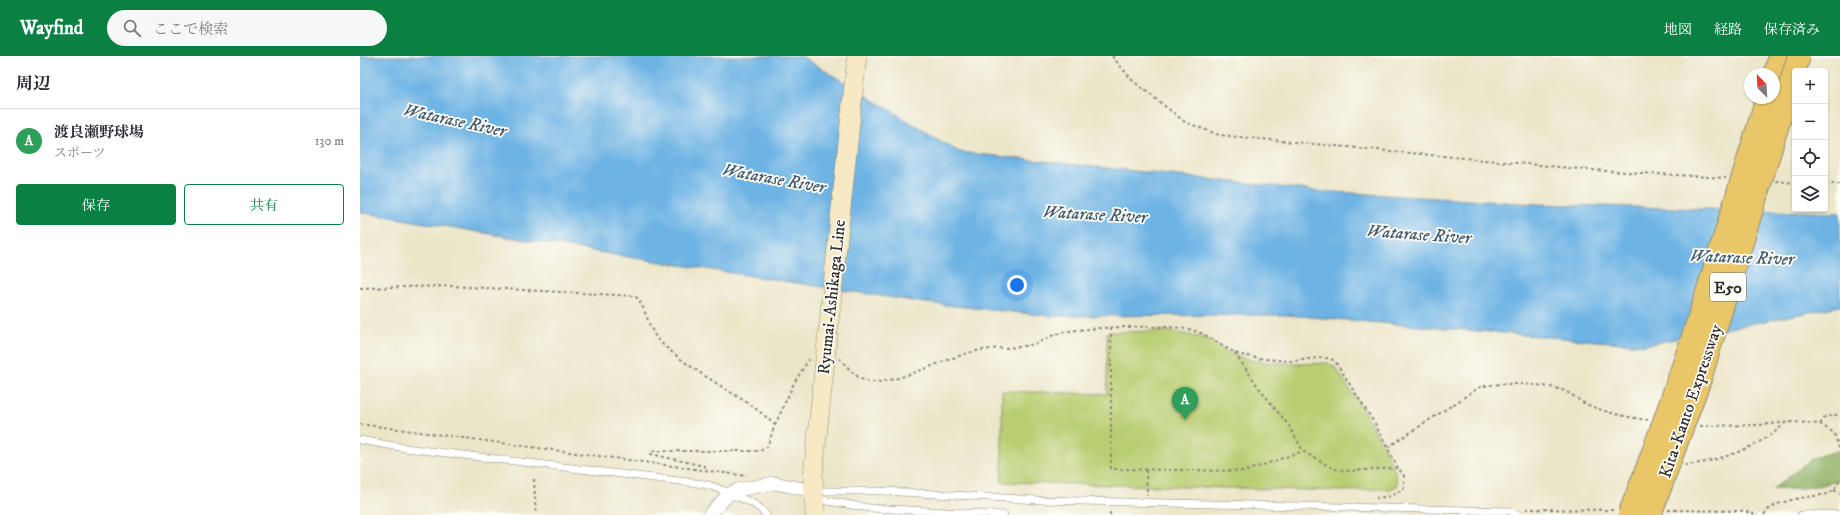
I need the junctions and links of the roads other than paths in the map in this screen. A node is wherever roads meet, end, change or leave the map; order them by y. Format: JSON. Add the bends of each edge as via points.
{"nodes":[{"id":1,"x":856,"y":56,"type":"edge"},
{"id":2,"x":1780,"y":56,"type":"edge"},
{"id":3,"x":1799,"y":56,"type":"edge"},
{"id":4,"x":1777,"y":68,"type":"edge"},
{"id":5,"x":1765,"y":104,"type":"edge"},
{"id":6,"x":360,"y":440,"type":"edge"},
{"id":7,"x":813,"y":483,"type":"junction"},
{"id":8,"x":729,"y":494,"type":"junction"},
{"id":9,"x":1840,"y":514,"type":"edge"},
{"id":10,"x":709,"y":515,"type":"edge"},
{"id":11,"x":766,"y":515,"type":"edge"},
{"id":12,"x":815,"y":515,"type":"edge"},
{"id":13,"x":1004,"y":515,"type":"edge"},
{"id":14,"x":1519,"y":515,"type":"edge"},
{"id":15,"x":1629,"y":515,"type":"edge"},
{"id":16,"x":1650,"y":515,"type":"edge"},
{"id":17,"x":1801,"y":515,"type":"edge"}],
"edges":[{"from":1,"to":7,"type":"main road","name":"Ryumai-Ashikaga Line","bridge":true},
{"from":2,"to":4,"type":"highway"},
{"from":3,"to":16,"type":"highway","name":"Kita-Kanto Expressway","number":"E50","bridge":true,"via":[[1700,379]]},
{"from":5,"to":15,"type":"highway","name":"Kita-Kanto Expressway","number":"E50","bridge":true,"via":[[1660,436]]},
{"from":6,"to":8,"type":"lane","via":[[405,448],[704,484]]},
{"from":7,"to":8,"type":"street","via":[[774,483]]},
{"from":7,"to":12,"type":"main road","name":"Ryumai-Ashikaga Line"},
{"from":7,"to":13,"type":"lane","via":[[822,500],[852,506]]},
{"from":7,"to":14,"type":"lane","via":[[882,491],[1039,500],[1511,511]]},
{"from":8,"to":10,"type":"street"},
{"from":8,"to":11,"type":"lane","via":[[751,501]]},
{"from":9,"to":17,"type":"lane"}]}
